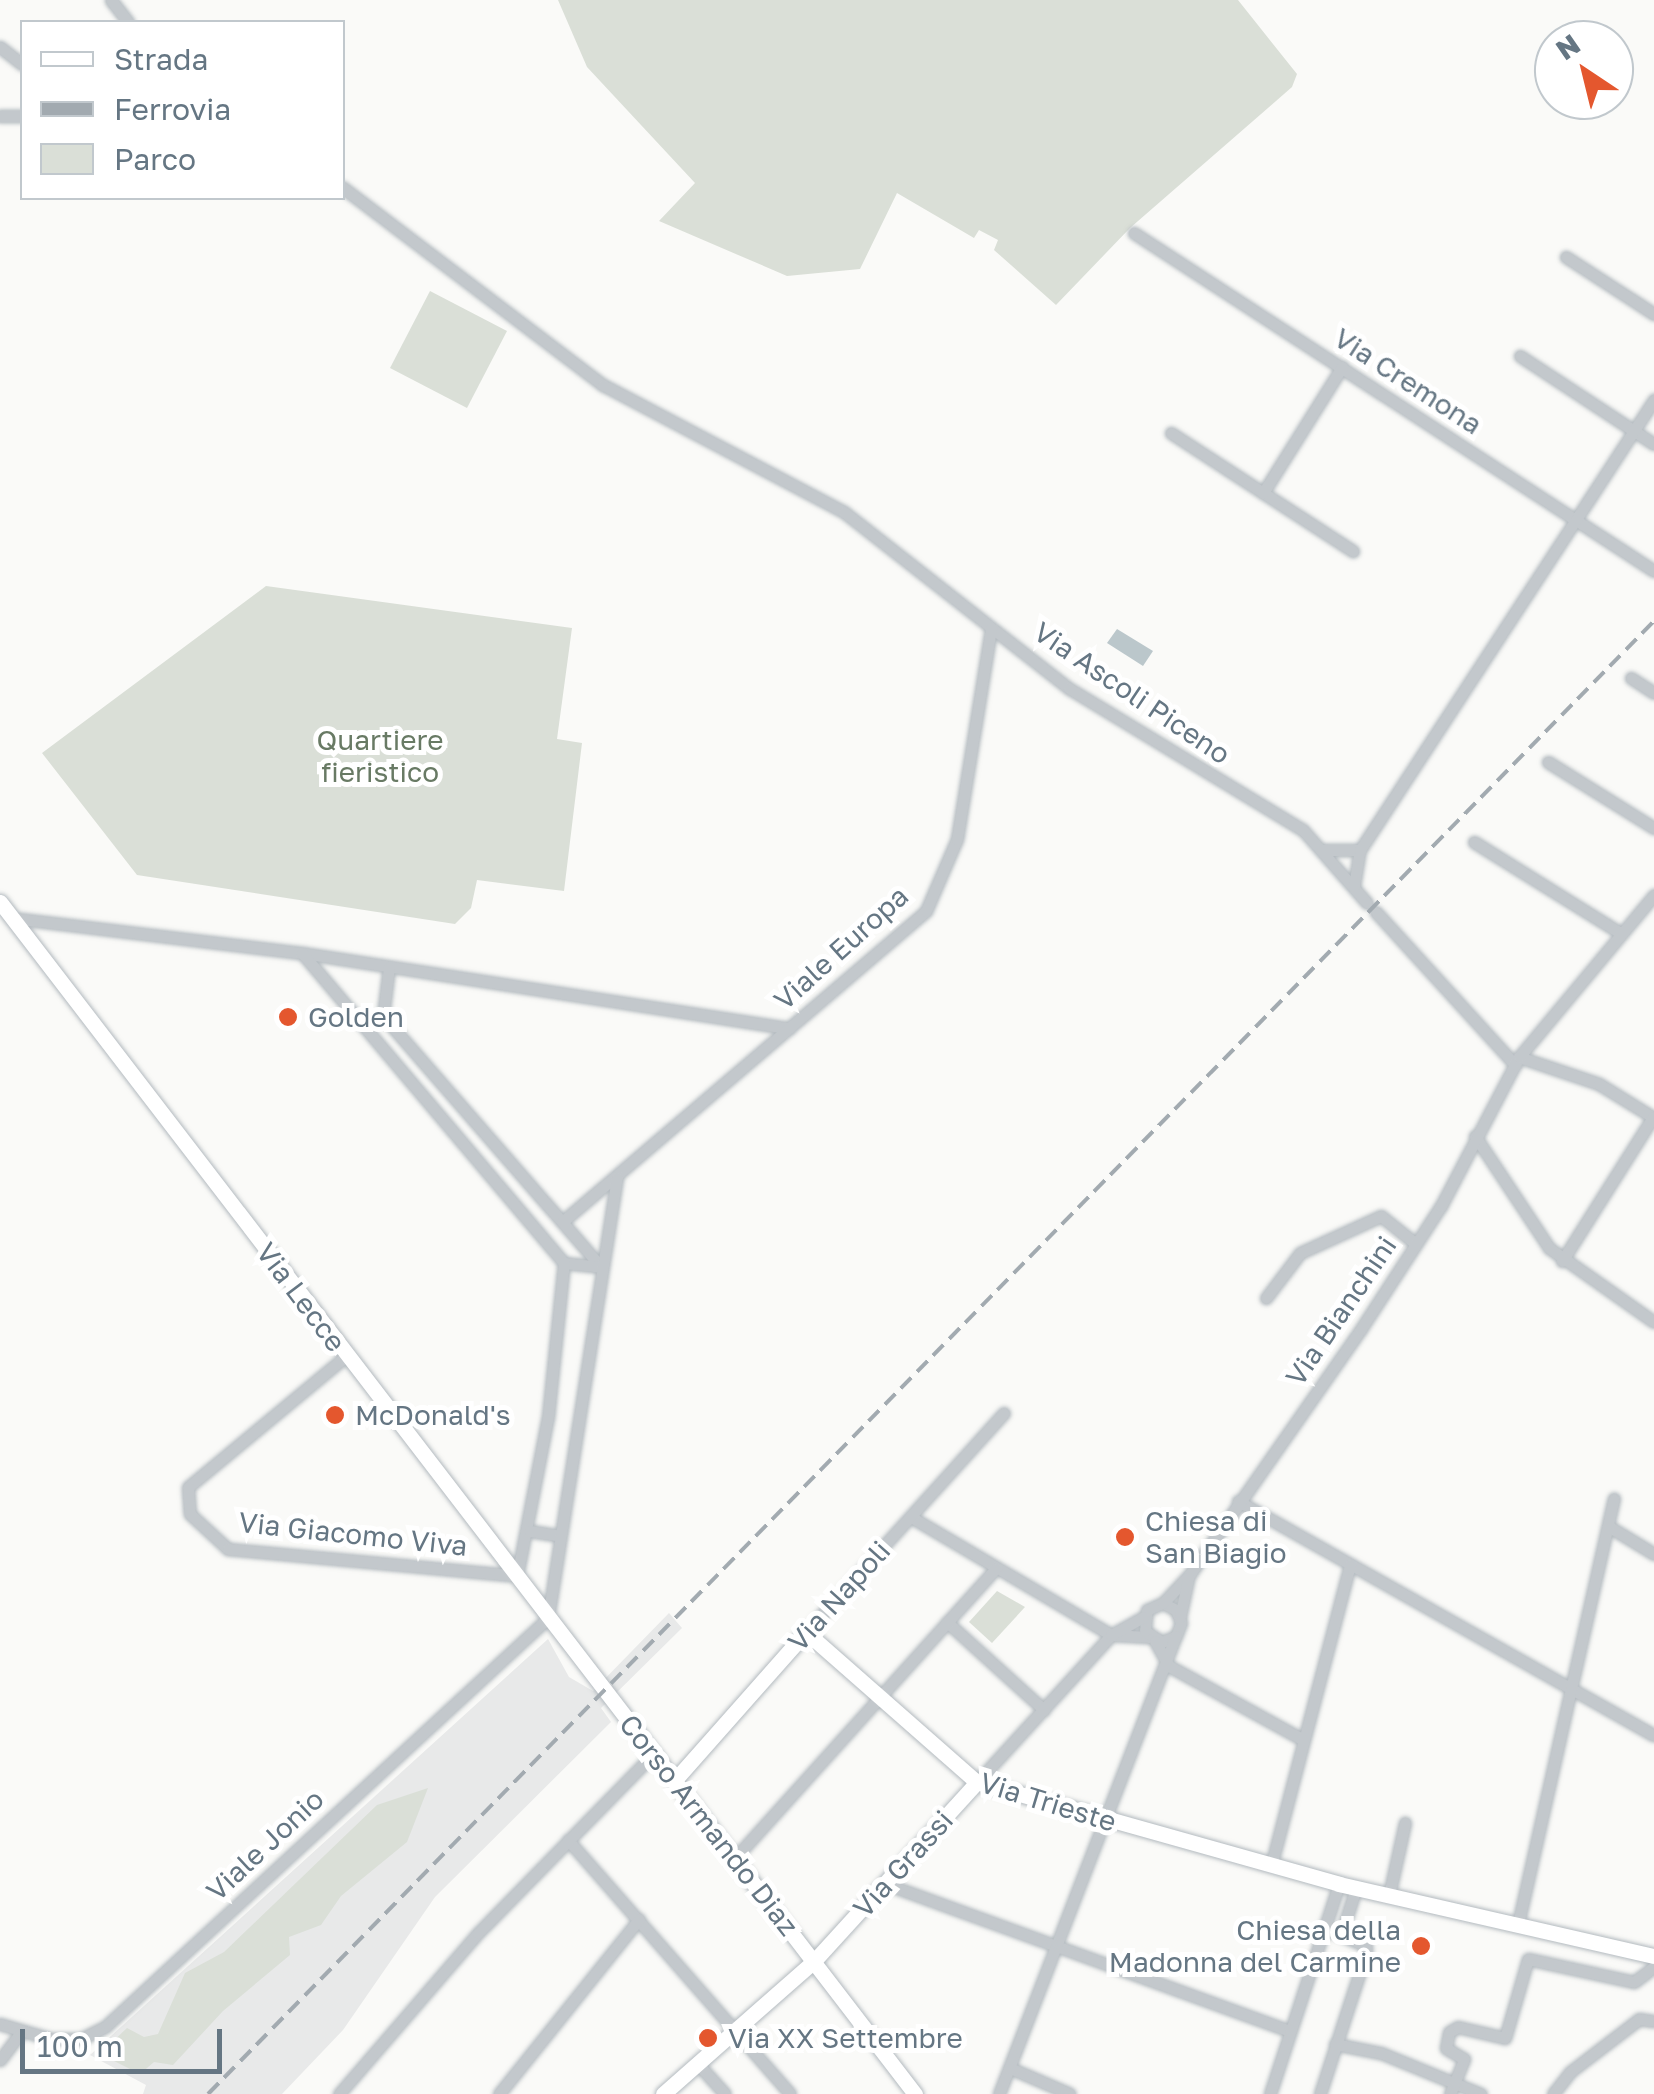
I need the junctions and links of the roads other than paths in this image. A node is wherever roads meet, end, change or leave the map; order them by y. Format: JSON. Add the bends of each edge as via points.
{"nodes":[{"id":1,"x":111,"y":0,"type":"edge"},
{"id":2,"x":126,"y":20,"type":"edge"},
{"id":3,"x":0,"y":46,"type":"edge"},
{"id":4,"x":20,"y":62,"type":"edge"},
{"id":5,"x":345,"y":189,"type":"edge"},
{"id":6,"x":1134,"y":233,"type":"dead end"},
{"id":7,"x":1566,"y":257,"type":"dead end"},
{"id":8,"x":1654,"y":314,"type":"edge"},
{"id":9,"x":1520,"y":356,"type":"dead end"},
{"id":10,"x":1342,"y":367,"type":"junction"},
{"id":11,"x":1654,"y":400,"type":"edge"},
{"id":12,"x":1634,"y":432,"type":"junction"},
{"id":13,"x":1171,"y":434,"type":"dead end"},
{"id":14,"x":1654,"y":444,"type":"edge"},
{"id":15,"x":1264,"y":493,"type":"junction"},
{"id":16,"x":1576,"y":522,"type":"junction"},
{"id":17,"x":1353,"y":551,"type":"dead end"},
{"id":18,"x":1654,"y":571,"type":"edge"},
{"id":19,"x":991,"y":628,"type":"junction"},
{"id":20,"x":1631,"y":678,"type":"dead end"},
{"id":21,"x":1654,"y":693,"type":"edge"},
{"id":22,"x":1548,"y":762,"type":"dead end"},
{"id":23,"x":1654,"y":828,"type":"edge"},
{"id":24,"x":1474,"y":842,"type":"dead end"},
{"id":25,"x":1322,"y":850,"type":"junction"},
{"id":26,"x":1360,"y":850,"type":"junction"},
{"id":27,"x":1354,"y":886,"type":"junction"},
{"id":28,"x":1654,"y":895,"type":"edge"},
{"id":29,"x":0,"y":902,"type":"edge"},
{"id":30,"x":12,"y":918,"type":"junction"},
{"id":31,"x":1622,"y":934,"type":"junction"},
{"id":32,"x":302,"y":953,"type":"junction"},
{"id":33,"x":388,"y":967,"type":"junction"},
{"id":34,"x":383,"y":1016,"type":"junction"},
{"id":35,"x":788,"y":1028,"type":"junction"},
{"id":36,"x":366,"y":1030,"type":"junction"},
{"id":37,"x":1517,"y":1061,"type":"junction"},
{"id":38,"x":1654,"y":1118,"type":"edge"},
{"id":39,"x":1476,"y":1136,"type":"junction"},
{"id":40,"x":617,"y":1176,"type":"junction"},
{"id":41,"x":562,"y":1222,"type":"junction"},
{"id":42,"x":1416,"y":1244,"type":"junction"},
{"id":43,"x":1562,"y":1261,"type":"junction"},
{"id":44,"x":564,"y":1262,"type":"junction"},
{"id":45,"x":601,"y":1267,"type":"junction"},
{"id":46,"x":1266,"y":1298,"type":"dead end"},
{"id":47,"x":1654,"y":1322,"type":"edge"},
{"id":48,"x":346,"y":1356,"type":"junction"},
{"id":49,"x":1004,"y":1412,"type":"dead end"},
{"id":50,"x":1614,"y":1498,"type":"dead end"},
{"id":51,"x":1238,"y":1502,"type":"junction"},
{"id":52,"x":911,"y":1517,"type":"junction"},
{"id":53,"x":1608,"y":1526,"type":"junction"},
{"id":54,"x":530,"y":1531,"type":"junction"},
{"id":55,"x":561,"y":1536,"type":"junction"},
{"id":56,"x":1654,"y":1554,"type":"edge"},
{"id":57,"x":1350,"y":1564,"type":"junction"},
{"id":58,"x":996,"y":1568,"type":"junction"},
{"id":59,"x":1190,"y":1574,"type":"junction"},
{"id":60,"x":517,"y":1576,"type":"junction"},
{"id":61,"x":1163,"y":1604,"type":"junction"},
{"id":62,"x":1180,"y":1616,"type":"junction"},
{"id":63,"x":548,"y":1618,"type":"junction"},
{"id":64,"x":1143,"y":1618,"type":"junction"},
{"id":65,"x":947,"y":1622,"type":"junction"},
{"id":66,"x":806,"y":1632,"type":"junction"},
{"id":67,"x":1111,"y":1635,"type":"junction"},
{"id":68,"x":1176,"y":1636,"type":"junction"},
{"id":69,"x":1152,"y":1639,"type":"junction"},
{"id":70,"x":1169,"y":1666,"type":"junction"},
{"id":71,"x":604,"y":1690,"type":"joint"},
{"id":72,"x":1574,"y":1692,"type":"junction"},
{"id":73,"x":878,"y":1696,"type":"junction"},
{"id":74,"x":1044,"y":1710,"type":"junction"},
{"id":75,"x":1654,"y":1735,"type":"edge"},
{"id":76,"x":1302,"y":1740,"type":"junction"},
{"id":77,"x":654,"y":1754,"type":"junction"},
{"id":78,"x":674,"y":1780,"type":"junction"},
{"id":79,"x":977,"y":1782,"type":"junction"},
{"id":80,"x":1108,"y":1821,"type":"junction"},
{"id":81,"x":1405,"y":1823,"type":"dead end"},
{"id":82,"x":568,"y":1840,"type":"junction"},
{"id":83,"x":735,"y":1858,"type":"junction"},
{"id":84,"x":1271,"y":1866,"type":"junction"},
{"id":85,"x":886,"y":1884,"type":"junction"},
{"id":86,"x":1339,"y":1884,"type":"junction"},
{"id":87,"x":1356,"y":1888,"type":"junction"},
{"id":88,"x":1388,"y":1894,"type":"junction"},
{"id":89,"x":639,"y":1919,"type":"junction"},
{"id":90,"x":1518,"y":1924,"type":"junction"},
{"id":91,"x":1323,"y":1927,"type":"junction"},
{"id":92,"x":1342,"y":1935,"type":"junction"},
{"id":93,"x":1056,"y":1950,"type":"junction"},
{"id":94,"x":1653,"y":1955,"type":"edge"},
{"id":95,"x":815,"y":1960,"type":"junction"},
{"id":96,"x":1654,"y":2021,"type":"edge"},
{"id":97,"x":0,"y":2024,"type":"edge"},
{"id":98,"x":736,"y":2030,"type":"junction"},
{"id":99,"x":1289,"y":2032,"type":"junction"},
{"id":100,"x":20,"y":2035,"type":"junction"},
{"id":101,"x":1336,"y":2044,"type":"junction"},
{"id":102,"x":0,"y":2060,"type":"edge"},
{"id":103,"x":698,"y":2064,"type":"junction"},
{"id":104,"x":1010,"y":2068,"type":"junction"},
{"id":105,"x":1456,"y":2080,"type":"junction"},
{"id":106,"x":1063,"y":2093,"type":"edge"},
{"id":107,"x":339,"y":2094,"type":"edge"},
{"id":108,"x":499,"y":2094,"type":"edge"},
{"id":109,"x":663,"y":2094,"type":"edge"},
{"id":110,"x":724,"y":2094,"type":"edge"},
{"id":111,"x":790,"y":2094,"type":"edge"},
{"id":112,"x":915,"y":2094,"type":"edge"},
{"id":113,"x":999,"y":2094,"type":"edge"},
{"id":114,"x":1270,"y":2094,"type":"edge"},
{"id":115,"x":1320,"y":2094,"type":"edge"},
{"id":116,"x":1450,"y":2094,"type":"edge"},
{"id":117,"x":1481,"y":2094,"type":"edge"},
{"id":118,"x":1553,"y":2094,"type":"edge"}],
"edges":[{"from":1,"to":2,"type":"street"},
{"from":3,"to":4,"type":"street"},
{"from":5,"to":19,"type":"street","name":"Via Ascoli Piceno","via":[[603,385],[864,527]]},
{"from":6,"to":10,"type":"street","name":"Via Cremona"},
{"from":7,"to":8,"type":"street"},
{"from":9,"to":12,"type":"street"},
{"from":10,"to":15,"type":"street"},
{"from":10,"to":16,"type":"street","name":"Via Cremona"},
{"from":11,"to":12,"type":"street"},
{"from":12,"to":14,"type":"street"},
{"from":12,"to":16,"type":"street"},
{"from":13,"to":15,"type":"street"},
{"from":15,"to":17,"type":"street"},
{"from":16,"to":18,"type":"street","name":"Via Cremona"},
{"from":16,"to":26,"type":"street"},
{"from":19,"to":25,"type":"street","name":"Via Ascoli Piceno","via":[[1070,690],[1268,808]]},
{"from":19,"to":35,"type":"street","name":"Viale Europa","via":[[957,839],[942,883],[926,910]]},
{"from":20,"to":21,"type":"street"},
{"from":22,"to":23,"type":"street"},
{"from":24,"to":31,"type":"street"},
{"from":25,"to":26,"type":"street"},
{"from":25,"to":27,"type":"street","name":"Via Ascoli Piceno"},
{"from":26,"to":27,"type":"street"},
{"from":27,"to":37,"type":"street","name":"Via Ascoli Piceno"},
{"from":28,"to":31,"type":"street","name":"Via Bianchini"},
{"from":29,"to":30,"type":"main road","name":"Via Lecce"},
{"from":30,"to":32,"type":"street"},
{"from":30,"to":48,"type":"main road","name":"Via Lecce"},
{"from":31,"to":37,"type":"street","name":"Via Bianchini"},
{"from":32,"to":33,"type":"street"},
{"from":32,"to":36,"type":"street"},
{"from":33,"to":34,"type":"street"},
{"from":33,"to":35,"type":"street"},
{"from":34,"to":36,"type":"street"},
{"from":34,"to":41,"type":"street"},
{"from":35,"to":40,"type":"street","name":"Viale Europa"},
{"from":36,"to":44,"type":"street"},
{"from":37,"to":38,"type":"street","via":[[1599,1084]]},
{"from":37,"to":39,"type":"street","name":"Via Bianchini"},
{"from":38,"to":43,"type":"street"},
{"from":39,"to":42,"type":"street","name":"Via Bianchini"},
{"from":39,"to":43,"type":"street"},
{"from":40,"to":41,"type":"street","name":"Viale Europa"},
{"from":40,"to":45,"type":"street"},
{"from":41,"to":45,"type":"street"},
{"from":42,"to":46,"type":"street","via":[[1381,1216],[1300,1252]]},
{"from":42,"to":51,"type":"street","name":"Via Bianchini"},
{"from":43,"to":47,"type":"street"},
{"from":44,"to":45,"type":"street"},
{"from":44,"to":54,"type":"street"},
{"from":45,"to":55,"type":"street"},
{"from":48,"to":60,"type":"main road","name":"Via Lecce"},
{"from":48,"to":60,"type":"street","name":"Via Giacomo Viva","via":[[188,1488],[184,1502],[190,1514],[228,1550]]},
{"from":49,"to":52,"type":"street","name":"Via Napoli"},
{"from":50,"to":53,"type":"street"},
{"from":51,"to":57,"type":"street"},
{"from":51,"to":59,"type":"street","name":"Via Bianchini"},
{"from":52,"to":58,"type":"street"},
{"from":52,"to":66,"type":"street","name":"Via Napoli"},
{"from":53,"to":56,"type":"street"},
{"from":53,"to":72,"type":"street"},
{"from":54,"to":55,"type":"street"},
{"from":54,"to":60,"type":"street"},
{"from":55,"to":63,"type":"street"},
{"from":57,"to":72,"type":"street"},
{"from":57,"to":76,"type":"street"},
{"from":58,"to":65,"type":"street"},
{"from":58,"to":67,"type":"street"},
{"from":59,"to":61,"type":"street"},
{"from":59,"to":62,"type":"street"},
{"from":60,"to":63,"type":"main road","name":"Via Lecce"},
{"from":61,"to":62,"type":"street"},
{"from":61,"to":64,"type":"street"},
{"from":62,"to":68,"type":"street"},
{"from":63,"to":71,"type":"main road","name":"Via Lecce"},
{"from":63,"to":100,"type":"street","name":"Viale Jonio","via":[[106,2026],[81,2039]]},
{"from":64,"to":67,"type":"street"},
{"from":64,"to":69,"type":"street"},
{"from":65,"to":73,"type":"street"},
{"from":65,"to":74,"type":"street"},
{"from":66,"to":73,"type":"main road","name":"Via Trieste"},
{"from":66,"to":78,"type":"main road","name":"Via Napoli"},
{"from":67,"to":69,"type":"street"},
{"from":67,"to":74,"type":"street","name":"Via Grassi"},
{"from":68,"to":69,"type":"street"},
{"from":68,"to":70,"type":"street"},
{"from":69,"to":70,"type":"street"},
{"from":70,"to":76,"type":"street"},
{"from":70,"to":80,"type":"street"},
{"from":71,"to":77,"type":"main road","name":"Corso Armando Diaz"},
{"from":72,"to":75,"type":"street"},
{"from":72,"to":90,"type":"street"},
{"from":73,"to":79,"type":"main road","name":"Via Trieste"},
{"from":73,"to":83,"type":"street"},
{"from":74,"to":79,"type":"street","name":"Via Grassi"},
{"from":76,"to":84,"type":"street"},
{"from":77,"to":78,"type":"main road","name":"Corso Armando Diaz"},
{"from":77,"to":82,"type":"street"},
{"from":78,"to":83,"type":"main road","name":"Corso Armando Diaz"},
{"from":79,"to":80,"type":"main road","name":"Via Trieste"},
{"from":79,"to":85,"type":"main road","name":"Via Grassi"},
{"from":80,"to":84,"type":"main road","name":"Via Trieste"},
{"from":80,"to":93,"type":"street"},
{"from":81,"to":88,"type":"street"},
{"from":82,"to":89,"type":"street"},
{"from":82,"to":107,"type":"street"},
{"from":83,"to":95,"type":"main road","name":"Corso Armando Diaz"},
{"from":84,"to":86,"type":"main road","name":"Via Trieste"},
{"from":85,"to":93,"type":"street"},
{"from":85,"to":95,"type":"main road","name":"Via Grassi"},
{"from":86,"to":87,"type":"main road","name":"Via Trieste"},
{"from":86,"to":91,"type":"street"},
{"from":87,"to":88,"type":"main road","name":"Via Trieste"},
{"from":87,"to":92,"type":"street"},
{"from":88,"to":90,"type":"main road","name":"Via Trieste"},
{"from":89,"to":98,"type":"street"},
{"from":89,"to":108,"type":"street"},
{"from":90,"to":94,"type":"main road","name":"Via Trieste"},
{"from":91,"to":92,"type":"street"},
{"from":91,"to":99,"type":"street"},
{"from":92,"to":101,"type":"street","via":[[1366,1946],[1366,1953]]},
{"from":93,"to":99,"type":"street"},
{"from":93,"to":104,"type":"street"},
{"from":94,"to":105,"type":"street","via":[[1634,1982],[1528,1959],[1505,2038],[1458,2027],[1449,2032],[1446,2048],[1464,2059]]},
{"from":95,"to":98,"type":"main road","name":"Via Grassi"},
{"from":95,"to":112,"type":"main road","name":"Corso Armando Diaz"},
{"from":96,"to":118,"type":"street","via":[[1640,2019]]},
{"from":97,"to":100,"type":"street"},
{"from":98,"to":103,"type":"main road","name":"Via Grassi"},
{"from":98,"to":111,"type":"street"},
{"from":99,"to":114,"type":"street"},
{"from":100,"to":102,"type":"street"},
{"from":101,"to":105,"type":"street"},
{"from":101,"to":115,"type":"street"},
{"from":103,"to":109,"type":"main road","name":"Via Grassi"},
{"from":103,"to":110,"type":"street"},
{"from":104,"to":106,"type":"street"},
{"from":104,"to":113,"type":"street"},
{"from":105,"to":116,"type":"street"},
{"from":105,"to":117,"type":"street"}]}
